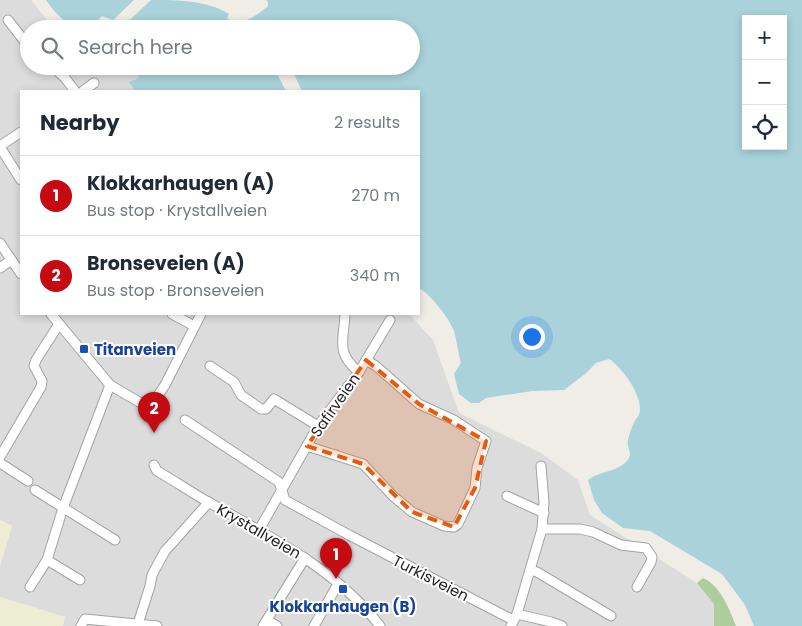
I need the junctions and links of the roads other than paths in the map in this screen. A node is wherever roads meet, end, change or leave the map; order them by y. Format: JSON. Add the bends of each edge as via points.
{"nodes":[{"id":1,"x":8,"y":20,"type":"dead end"},
{"id":2,"x":20,"y":35,"type":"edge"},
{"id":3,"x":62,"y":75,"type":"edge"},
{"id":4,"x":94,"y":84,"type":"dead end"},
{"id":5,"x":74,"y":90,"type":"edge"},
{"id":6,"x":84,"y":90,"type":"edge"},
{"id":7,"x":20,"y":133,"type":"edge"},
{"id":8,"x":0,"y":146,"type":"edge"},
{"id":9,"x":20,"y":177,"type":"edge"},
{"id":10,"x":0,"y":243,"type":"edge"},
{"id":11,"x":11,"y":260,"type":"junction"},
{"id":12,"x":0,"y":268,"type":"edge"},
{"id":13,"x":20,"y":273,"type":"edge"},
{"id":14,"x":52,"y":315,"type":"edge"},
{"id":15,"x":174,"y":315,"type":"edge"},
{"id":16,"x":200,"y":315,"type":"edge"},
{"id":17,"x":345,"y":315,"type":"edge"},
{"id":18,"x":390,"y":320,"type":"dead end"},
{"id":19,"x":59,"y":324,"type":"junction"},
{"id":20,"x":194,"y":326,"type":"junction"},
{"id":21,"x":366,"y":360,"type":"junction"},
{"id":22,"x":210,"y":366,"type":"dead end"},
{"id":23,"x":359,"y":372,"type":"junction"},
{"id":24,"x":110,"y":385,"type":"junction"},
{"id":25,"x":185,"y":420,"type":"dead end"},
{"id":26,"x":318,"y":426,"type":"junction"},
{"id":27,"x":307,"y":446,"type":"junction"},
{"id":28,"x":0,"y":457,"type":"edge"},
{"id":29,"x":0,"y":463,"type":"edge"},
{"id":30,"x":154,"y":464,"type":"dead end"},
{"id":31,"x":541,"y":466,"type":"dead end"},
{"id":32,"x":28,"y":481,"type":"dead end"},
{"id":33,"x":35,"y":490,"type":"dead end"},
{"id":34,"x":281,"y":490,"type":"junction"},
{"id":35,"x":508,"y":496,"type":"dead end"},
{"id":36,"x":209,"y":502,"type":"junction"},
{"id":37,"x":63,"y":508,"type":"junction"},
{"id":38,"x":544,"y":513,"type":"junction"},
{"id":39,"x":542,"y":529,"type":"junction"},
{"id":40,"x":258,"y":530,"type":"junction"},
{"id":41,"x":115,"y":540,"type":"dead end"},
{"id":42,"x":305,"y":558,"type":"junction"},
{"id":43,"x":47,"y":560,"type":"junction"},
{"id":44,"x":530,"y":570,"type":"junction"},
{"id":45,"x":80,"y":580,"type":"dead end"},
{"id":46,"x":338,"y":584,"type":"junction"},
{"id":47,"x":30,"y":587,"type":"dead end"},
{"id":48,"x":637,"y":587,"type":"dead end"},
{"id":49,"x":611,"y":616,"type":"dead end"},
{"id":50,"x":514,"y":620,"type":"edge"},
{"id":51,"x":265,"y":623,"type":"edge"},
{"id":52,"x":138,"y":624,"type":"junction"},
{"id":53,"x":81,"y":626,"type":"edge"},
{"id":54,"x":157,"y":626,"type":"edge"},
{"id":55,"x":277,"y":626,"type":"edge"},
{"id":56,"x":314,"y":626,"type":"edge"},
{"id":57,"x":380,"y":626,"type":"edge"},
{"id":58,"x":562,"y":626,"type":"edge"}],
"edges":[{"from":1,"to":2,"type":"street"},
{"from":3,"to":5,"type":"street"},
{"from":4,"to":6,"type":"street"},
{"from":7,"to":8,"type":"street"},
{"from":8,"to":9,"type":"street"},
{"from":10,"to":11,"type":"street"},
{"from":11,"to":12,"type":"street"},
{"from":11,"to":13,"type":"street"},
{"from":14,"to":19,"type":"street"},
{"from":15,"to":20,"type":"street"},
{"from":16,"to":20,"type":"street"},
{"from":17,"to":23,"type":"street","via":[[342,352]]},
{"from":18,"to":21,"type":"street","name":"Safirveien"},
{"from":19,"to":24,"type":"street"},
{"from":19,"to":28,"type":"street","via":[[34,366],[42,381],[41,387]]},
{"from":20,"to":24,"type":"street","via":[[151,412]]},
{"from":21,"to":23,"type":"street","name":"Safirveien"},
{"from":21,"to":27,"type":"street","via":[[419,404],[454,420],[486,441],[477,468],[475,488],[458,524],[444,526],[412,512],[363,464]]},
{"from":22,"to":26,"type":"street","via":[[234,382],[241,396],[261,409],[266,409],[274,399]]},
{"from":23,"to":26,"type":"street","name":"Safirveien"},
{"from":24,"to":37,"type":"street"},
{"from":25,"to":34,"type":"street","via":[[279,482]]},
{"from":26,"to":27,"type":"street","name":"Safirveien"},
{"from":27,"to":34,"type":"street","name":"Safirveien"},
{"from":29,"to":32,"type":"street"},
{"from":30,"to":36,"type":"street","name":"Krystallveien","via":[[157,471]]},
{"from":31,"to":38,"type":"street"},
{"from":33,"to":37,"type":"street"},
{"from":34,"to":40,"type":"street","name":"Safirveien"},
{"from":34,"to":50,"type":"street","name":"Turkisveien","via":[[285,500]]},
{"from":35,"to":38,"type":"street"},
{"from":36,"to":40,"type":"street","name":"Krystallveien"},
{"from":36,"to":52,"type":"street","via":[[165,551],[152,575]]},
{"from":37,"to":41,"type":"street"},
{"from":37,"to":43,"type":"street"},
{"from":38,"to":39,"type":"street"},
{"from":39,"to":44,"type":"street"},
{"from":39,"to":48,"type":"street","via":[[580,529],[621,545],[646,548],[652,557],[651,562]]},
{"from":40,"to":42,"type":"street","name":"Krystallveien"},
{"from":42,"to":46,"type":"street","name":"Krystallveien"},
{"from":42,"to":51,"type":"street"},
{"from":43,"to":45,"type":"street"},
{"from":43,"to":47,"type":"street"},
{"from":44,"to":49,"type":"street"},
{"from":44,"to":50,"type":"street"},
{"from":46,"to":56,"type":"street"},
{"from":46,"to":57,"type":"street","name":"Krystallveien","via":[[365,607]]},
{"from":50,"to":58,"type":"street","name":"Turkisveien","via":[[551,622]]},
{"from":51,"to":55,"type":"street"},
{"from":52,"to":53,"type":"street","via":[[84,619]]},
{"from":52,"to":54,"type":"street"}]}
